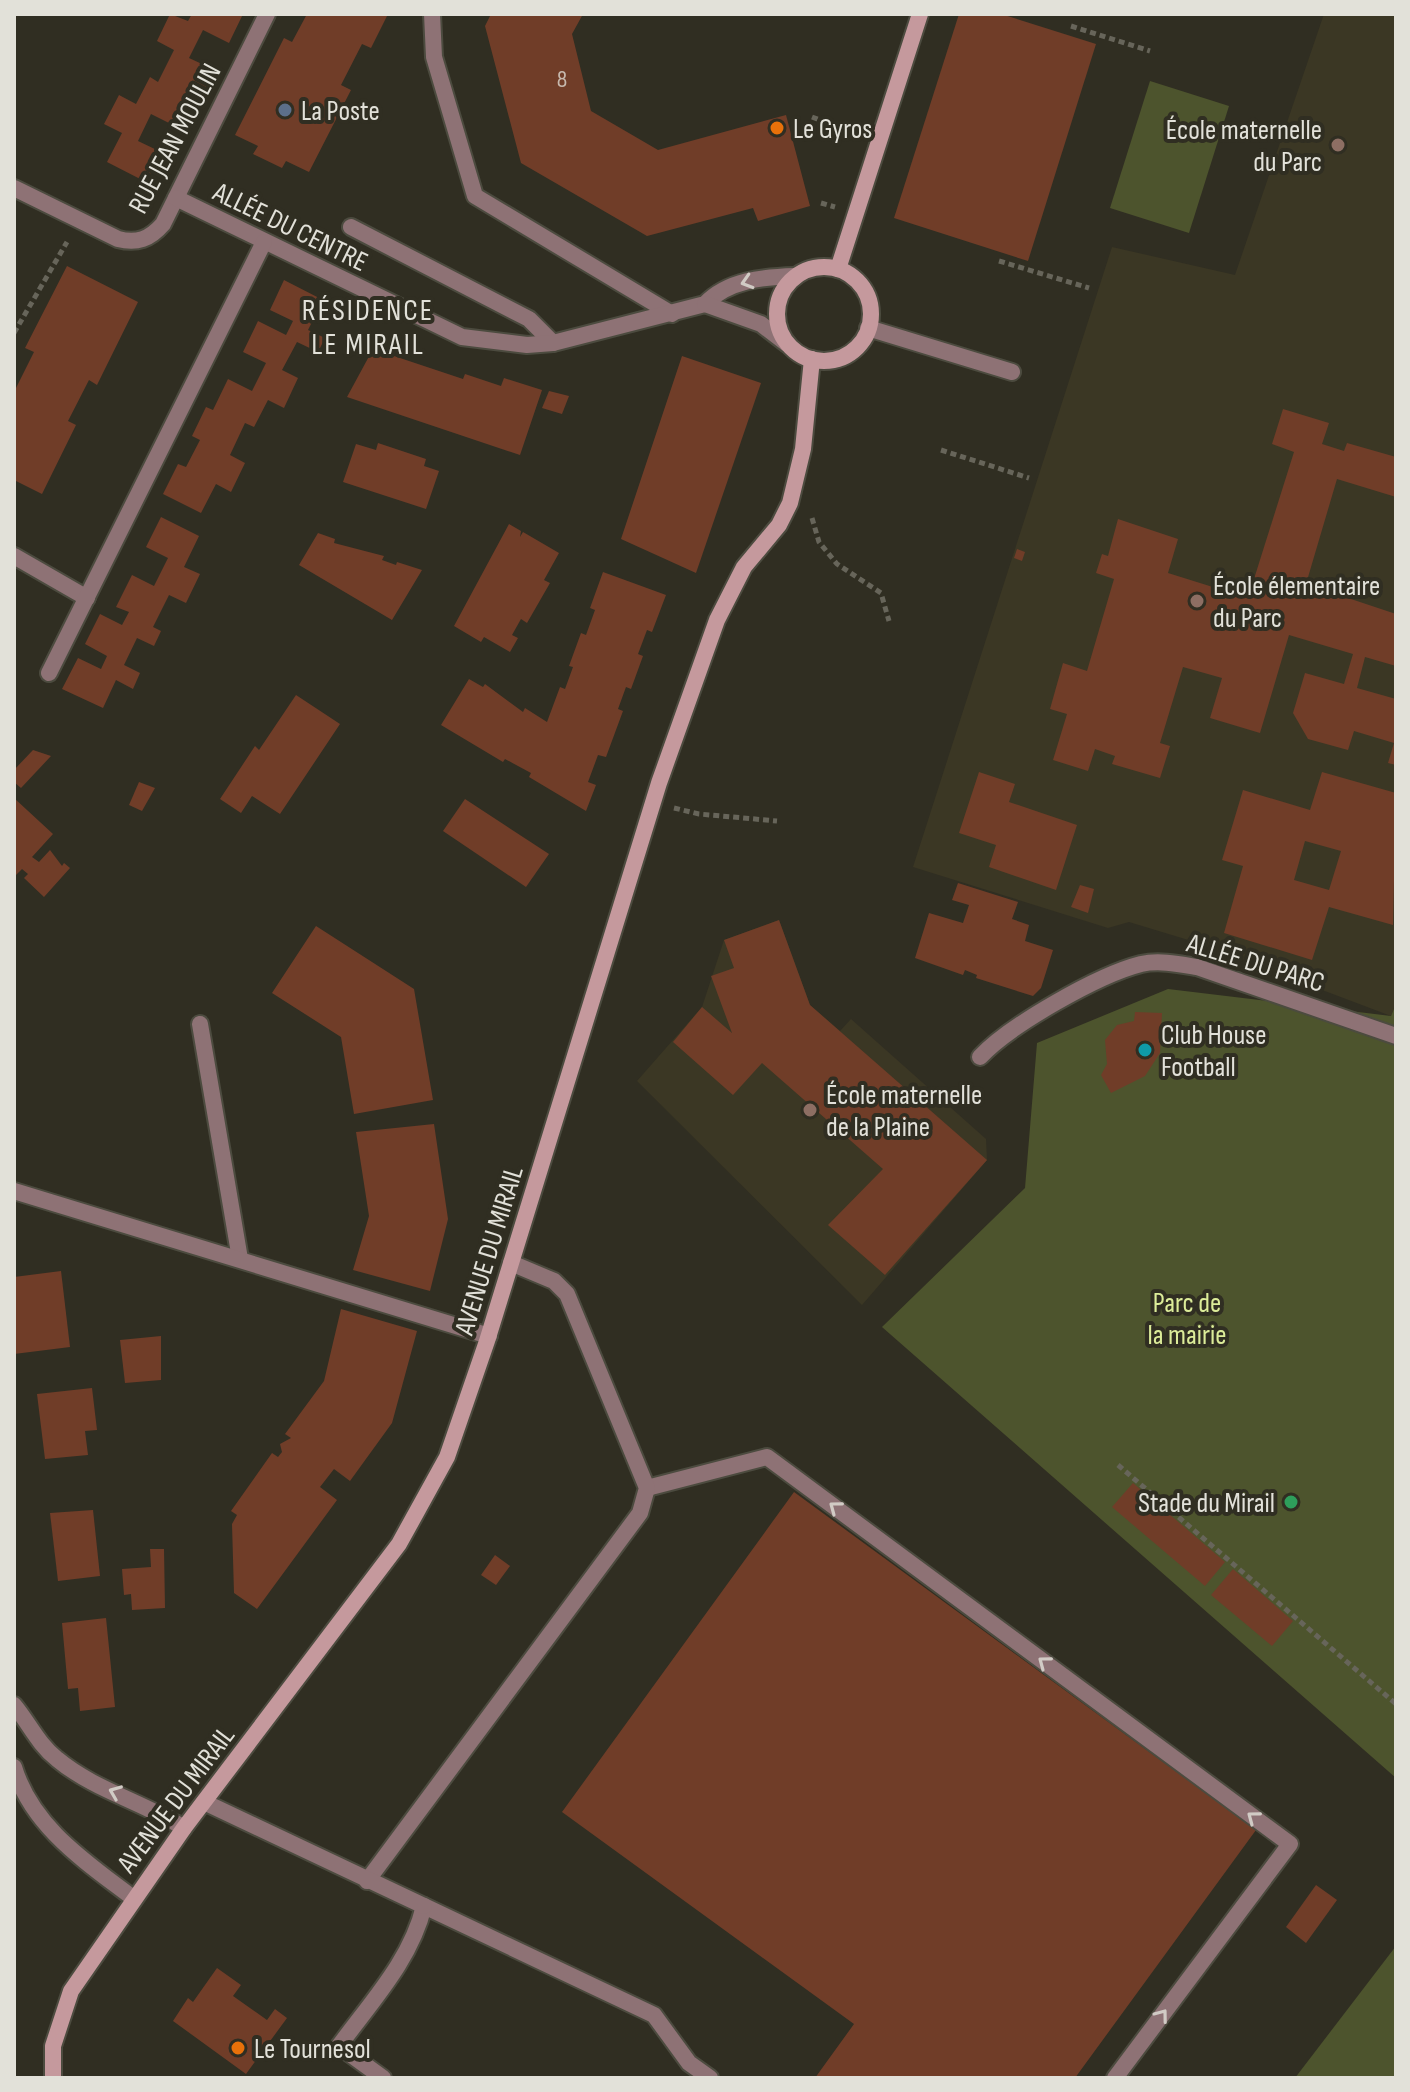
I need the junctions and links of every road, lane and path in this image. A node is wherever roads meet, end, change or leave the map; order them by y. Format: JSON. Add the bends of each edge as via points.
{"nodes":[{"id":1,"x":267,"y":14,"type":"edge"},
{"id":2,"x":432,"y":14,"type":"edge"},
{"id":3,"x":920,"y":14,"type":"edge"},
{"id":4,"x":1071,"y":26,"type":"dead end"},
{"id":5,"x":1150,"y":51,"type":"dead end"},
{"id":6,"x":812,"y":117,"type":"dead end"},
{"id":7,"x":845,"y":130,"type":"dead end"},
{"id":8,"x":14,"y":188,"type":"edge"},
{"id":9,"x":176,"y":198,"type":"junction"},
{"id":10,"x":351,"y":227,"type":"dead end"},
{"id":11,"x":55,"y":232,"type":"dead end"},
{"id":12,"x":264,"y":242,"type":"junction"},
{"id":13,"x":999,"y":261,"type":"dead end"},
{"id":14,"x":838,"y":269,"type":"junction"},
{"id":15,"x":795,"y":276,"type":"junction"},
{"id":16,"x":1089,"y":288,"type":"dead end"},
{"id":17,"x":705,"y":304,"type":"junction"},
{"id":18,"x":672,"y":314,"type":"junction"},
{"id":19,"x":868,"y":328,"type":"junction"},
{"id":20,"x":14,"y":333,"type":"edge"},
{"id":21,"x":553,"y":343,"type":"junction"},
{"id":22,"x":787,"y":344,"type":"junction"},
{"id":23,"x":812,"y":359,"type":"junction"},
{"id":24,"x":1012,"y":372,"type":"dead end"},
{"id":25,"x":941,"y":450,"type":"dead end"},
{"id":26,"x":1029,"y":478,"type":"dead end"},
{"id":27,"x":812,"y":508,"type":"dead end"},
{"id":28,"x":14,"y":556,"type":"edge"},
{"id":29,"x":87,"y":598,"type":"junction"},
{"id":30,"x":889,"y":621,"type":"dead end"},
{"id":31,"x":49,"y":673,"type":"dead end"},
{"id":32,"x":673,"y":807,"type":"dead end"},
{"id":33,"x":777,"y":821,"type":"dead end"},
{"id":34,"x":200,"y":1024,"type":"dead end"},
{"id":35,"x":1396,"y":1036,"type":"edge"},
{"id":36,"x":980,"y":1057,"type":"dead end"},
{"id":37,"x":14,"y":1191,"type":"edge"},
{"id":38,"x":240,"y":1259,"type":"junction"},
{"id":39,"x":511,"y":1263,"type":"junction"},
{"id":40,"x":489,"y":1336,"type":"junction"},
{"id":41,"x":1118,"y":1465,"type":"dead end"},
{"id":42,"x":647,"y":1488,"type":"junction"},
{"id":43,"x":1396,"y":1704,"type":"edge"},
{"id":44,"x":14,"y":1705,"type":"edge"},
{"id":45,"x":14,"y":1767,"type":"edge"},
{"id":46,"x":204,"y":1802,"type":"junction"},
{"id":47,"x":184,"y":1828,"type":"junction"},
{"id":48,"x":367,"y":1881,"type":"junction"},
{"id":49,"x":133,"y":1898,"type":"junction"},
{"id":50,"x":424,"y":1906,"type":"junction"},
{"id":51,"x":53,"y":2078,"type":"edge"},
{"id":52,"x":383,"y":2078,"type":"edge"},
{"id":53,"x":710,"y":2078,"type":"edge"},
{"id":54,"x":1115,"y":2078,"type":"edge"}],
"edges":[{"from":1,"to":9,"type":"street","name":"RUE JEAN MOULIN"},
{"from":2,"to":18,"type":"street","via":[[434,57],[475,196]]},
{"from":3,"to":14,"type":"street"},
{"from":4,"to":5,"type":"path"},
{"from":6,"to":7,"type":"path"},
{"from":8,"to":9,"type":"street","name":"RUE JEAN MOULIN","via":[[130,242],[155,233]]},
{"from":9,"to":12,"type":"street","name":"ALLÉE DU CENTRE"},
{"from":10,"to":21,"type":"street","via":[[529,319]]},
{"from":11,"to":20,"type":"path","via":[[69,238]]},
{"from":12,"to":21,"type":"street","name":"ALLÉE DU CENTRE","via":[[462,337]]},
{"from":12,"to":29,"type":"street"},
{"from":13,"to":16,"type":"path"},
{"from":14,"to":15,"type":"street","via":[[823,266]]},
{"from":14,"to":19,"type":"street","via":[[863,288],[870,303]]},
{"from":15,"to":17,"type":"street","name":"ALLÉE DU CENTRE","one_way":true,"via":[[739,284],[717,292]]},
{"from":15,"to":22,"type":"street","via":[[785,287],[777,316]]},
{"from":17,"to":18,"type":"street","name":"ALLÉE DU CENTRE"},
{"from":17,"to":22,"type":"street","via":[[761,324]]},
{"from":18,"to":21,"type":"street","name":"ALLÉE DU CENTRE"},
{"from":19,"to":23,"type":"street","via":[[857,347],[844,356]]},
{"from":19,"to":24,"type":"street"},
{"from":22,"to":23,"type":"street"},
{"from":23,"to":39,"type":"street","name":"AVENUE DU MIRAIL","via":[[803,449],[790,503],[744,567],[717,620],[659,783]]},
{"from":25,"to":26,"type":"path"},
{"from":27,"to":30,"type":"path","via":[[819,542],[837,564],[881,593]]},
{"from":28,"to":29,"type":"street"},
{"from":29,"to":31,"type":"street"},
{"from":32,"to":33,"type":"path"},
{"from":34,"to":38,"type":"street"},
{"from":35,"to":36,"type":"street","name":"ALLÉE DU PARC","via":[[1208,970],[1144,963],[1027,1019]]},
{"from":37,"to":38,"type":"street"},
{"from":38,"to":40,"type":"street"},
{"from":39,"to":40,"type":"street","name":"AVENUE DU MIRAIL"},
{"from":39,"to":42,"type":"street","via":[[554,1281],[567,1294]]},
{"from":40,"to":46,"type":"street","name":"AVENUE DU MIRAIL","via":[[447,1457],[399,1544]]},
{"from":41,"to":43,"type":"path"},
{"from":42,"to":48,"type":"street","via":[[640,1513]]},
{"from":54,"to":42,"type":"street","one_way":true,"via":[[1290,1844],[767,1457]]},
{"from":47,"to":44,"type":"street","one_way":true,"via":[[74,1772],[36,1737]]},
{"from":45,"to":49,"type":"street","via":[[44,1822]]},
{"from":46,"to":47,"type":"street","name":"AVENUE DU MIRAIL"},
{"from":46,"to":48,"type":"street"},
{"from":47,"to":49,"type":"street","name":"AVENUE DU MIRAIL"},
{"from":48,"to":50,"type":"street"},
{"from":49,"to":51,"type":"street","name":"AVENUE DU MIRAIL","via":[[71,1991],[53,2046]]},
{"from":50,"to":52,"type":"street","via":[[418,1932],[395,1970],[339,2046]]},
{"from":50,"to":53,"type":"street","via":[[654,2015],[689,2063]]}]}
